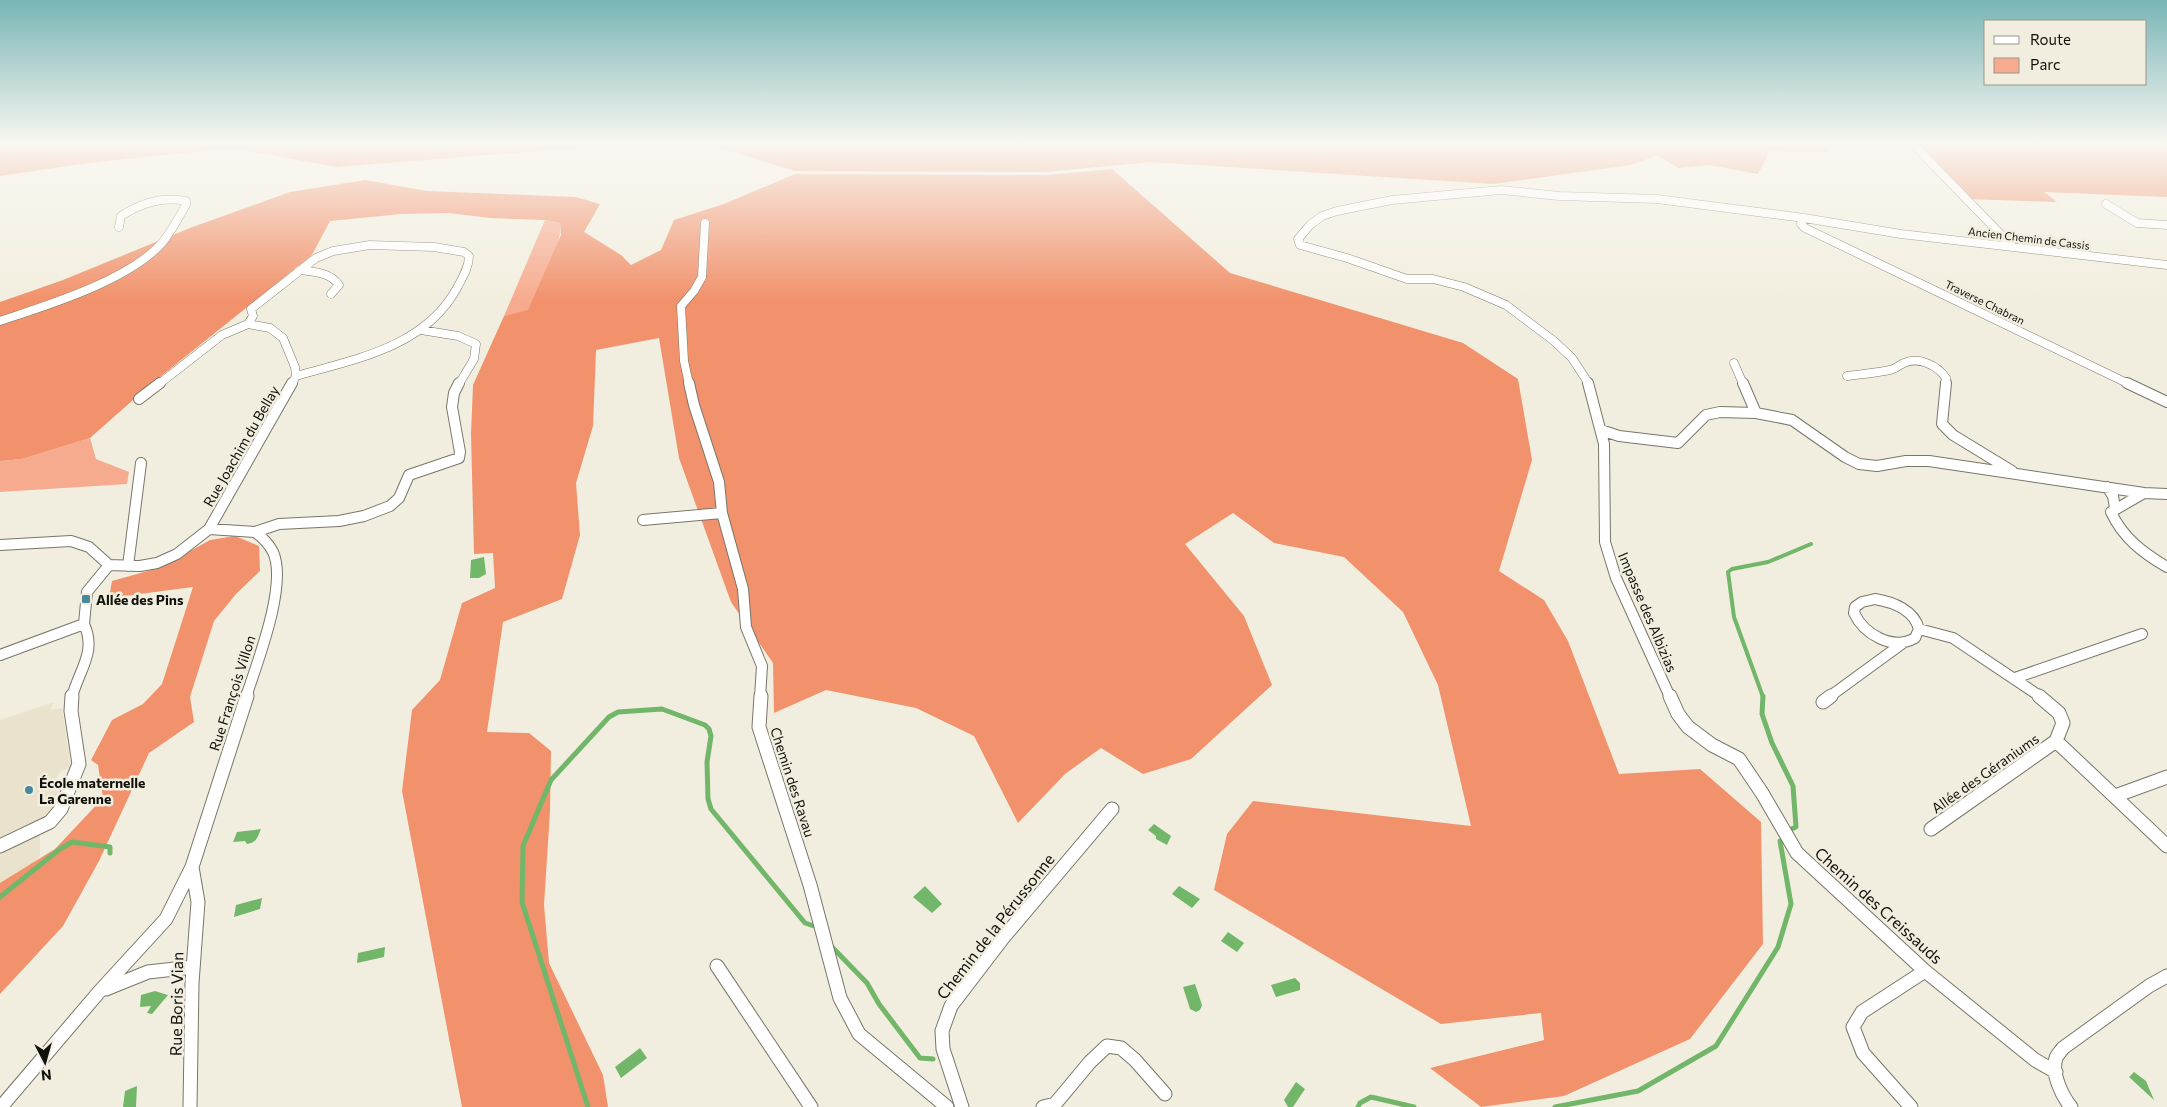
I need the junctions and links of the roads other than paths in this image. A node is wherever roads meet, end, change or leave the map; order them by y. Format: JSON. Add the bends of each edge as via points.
{"nodes":[{"id":1,"x":1439,"y":196,"type":"edge"},
{"id":2,"x":1556,"y":196,"type":"edge"},
{"id":3,"x":1963,"y":196,"type":"edge"},
{"id":4,"x":2106,"y":204,"type":"dead end"},
{"id":5,"x":1804,"y":218,"type":"junction"},
{"id":6,"x":705,"y":223,"type":"dead end"},
{"id":7,"x":2167,"y":225,"type":"edge"},
{"id":8,"x":119,"y":227,"type":"dead end"},
{"id":9,"x":2013,"y":247,"type":"junction"},
{"id":10,"x":2167,"y":265,"type":"edge"},
{"id":11,"x":300,"y":270,"type":"junction"},
{"id":12,"x":331,"y":294,"type":"dead end"},
{"id":13,"x":0,"y":320,"type":"edge"},
{"id":14,"x":248,"y":324,"type":"junction"},
{"id":15,"x":421,"y":330,"type":"junction"},
{"id":16,"x":1734,"y":362,"type":"dead end"},
{"id":17,"x":296,"y":376,"type":"junction"},
{"id":18,"x":1847,"y":376,"type":"dead end"},
{"id":19,"x":139,"y":399,"type":"dead end"},
{"id":20,"x":2167,"y":402,"type":"edge"},
{"id":21,"x":1756,"y":413,"type":"junction"},
{"id":22,"x":1601,"y":430,"type":"junction"},
{"id":23,"x":141,"y":463,"type":"dead end"},
{"id":24,"x":2015,"y":473,"type":"junction"},
{"id":25,"x":2107,"y":487,"type":"junction"},
{"id":26,"x":2144,"y":493,"type":"junction"},
{"id":27,"x":2167,"y":494,"type":"edge"},
{"id":28,"x":2115,"y":508,"type":"junction"},
{"id":29,"x":722,"y":513,"type":"junction"},
{"id":30,"x":643,"y":520,"type":"dead end"},
{"id":31,"x":209,"y":529,"type":"junction"},
{"id":32,"x":256,"y":532,"type":"junction"},
{"id":33,"x":0,"y":545,"type":"edge"},
{"id":34,"x":109,"y":565,"type":"junction"},
{"id":35,"x":128,"y":566,"type":"junction"},
{"id":36,"x":2167,"y":567,"type":"edge"},
{"id":37,"x":84,"y":624,"type":"junction"},
{"id":38,"x":1919,"y":629,"type":"junction"},
{"id":39,"x":2142,"y":634,"type":"dead end"},
{"id":40,"x":1903,"y":643,"type":"junction"},
{"id":41,"x":0,"y":655,"type":"edge"},
{"id":42,"x":2015,"y":678,"type":"junction"},
{"id":43,"x":1823,"y":702,"type":"dead end"},
{"id":44,"x":1678,"y":714,"type":"joint"},
{"id":45,"x":2056,"y":741,"type":"junction"},
{"id":46,"x":2167,"y":776,"type":"edge"},
{"id":47,"x":2115,"y":796,"type":"junction"},
{"id":48,"x":1112,"y":809,"type":"dead end"},
{"id":49,"x":1931,"y":829,"type":"dead end"},
{"id":50,"x":0,"y":846,"type":"edge"},
{"id":51,"x":2167,"y":846,"type":"edge"},
{"id":52,"x":192,"y":867,"type":"junction"},
{"id":53,"x":198,"y":902,"type":"joint"},
{"id":54,"x":717,"y":966,"type":"dead end"},
{"id":55,"x":193,"y":967,"type":"junction"},
{"id":56,"x":1925,"y":971,"type":"junction"},
{"id":57,"x":2167,"y":976,"type":"edge"},
{"id":58,"x":99,"y":992,"type":"junction"},
{"id":59,"x":2056,"y":1072,"type":"junction"},
{"id":60,"x":1165,"y":1094,"type":"dead end"},
{"id":61,"x":940,"y":1105,"type":"edge"},
{"id":62,"x":1,"y":1107,"type":"edge"},
{"id":63,"x":190,"y":1107,"type":"edge"},
{"id":64,"x":811,"y":1107,"type":"edge"},
{"id":65,"x":962,"y":1107,"type":"edge"},
{"id":66,"x":1043,"y":1107,"type":"edge"},
{"id":67,"x":1911,"y":1107,"type":"edge"},
{"id":68,"x":2071,"y":1107,"type":"edge"}],
"edges":[{"from":1,"to":22,"type":"street","name":"Impasse des Albizias","via":[[1392,200],[1337,211],[1322,216],[1298,239],[1306,248],[1333,253],[1407,279],[1434,279],[1464,287],[1515,310],[1572,358],[1590,386]]},
{"from":2,"to":5,"type":"street","name":"Ancien Chemin de Cassis","via":[[1657,199]]},
{"from":3,"to":9,"type":"street"},
{"from":4,"to":7,"type":"street","via":[[2137,223]]},
{"from":5,"to":9,"type":"street","name":"Ancien Chemin de Cassis","via":[[1901,234]]},
{"from":5,"to":20,"type":"street","name":"Traverse Chabran","via":[[1800,224],[1805,228]]},
{"from":6,"to":29,"type":"street","name":"Chemin des Ravau","via":[[702,277],[681,306],[684,352],[694,405],[719,482]]},
{"from":8,"to":13,"type":"street","via":[[121,216],[134,207],[157,200],[186,200],[161,244],[139,262],[99,283]]},
{"from":9,"to":10,"type":"street","name":"Ancien Chemin de Cassis"},
{"from":11,"to":12,"type":"street","via":[[321,273],[338,282]]},
{"from":11,"to":14,"type":"street","name":"Rue Joachim du Bellay","via":[[251,309],[253,316]]},
{"from":11,"to":15,"type":"street","name":"Rue Joachim du Bellay","via":[[332,250],[351,246],[434,247],[464,252],[469,256],[469,264],[445,306]]},
{"from":14,"to":17,"type":"street","name":"Rue Joachim du Bellay","via":[[278,330],[286,340],[296,365]]},
{"from":14,"to":19,"type":"street","via":[[222,335]]},
{"from":15,"to":17,"type":"street","name":"Rue Joachim du Bellay","via":[[381,350]]},
{"from":15,"to":32,"type":"street","via":[[458,336],[476,344],[477,353],[452,402],[459,458],[409,475],[399,498],[390,506],[364,516],[339,521],[279,524]]},
{"from":16,"to":21,"type":"street"},
{"from":17,"to":31,"type":"street","name":"Rue Joachim du Bellay"},
{"from":18,"to":24,"type":"street","via":[[1896,369],[1912,360],[1931,365],[1943,372],[1946,378],[1942,424],[1952,435]]},
{"from":21,"to":22,"type":"street","via":[[1706,415],[1678,443],[1619,436]]},
{"from":21,"to":24,"type":"street","via":[[1792,420],[1859,464],[1877,466],[1929,461]]},
{"from":22,"to":44,"type":"street","name":"Impasse des Albizias","via":[[1605,542],[1616,578]]},
{"from":23,"to":35,"type":"street"},
{"from":24,"to":25,"type":"street"},
{"from":25,"to":26,"type":"street"},
{"from":25,"to":28,"type":"street"},
{"from":26,"to":27,"type":"street"},
{"from":26,"to":28,"type":"street"},
{"from":28,"to":36,"type":"street","via":[[2111,512],[2114,521],[2143,554]]},
{"from":29,"to":30,"type":"street"},
{"from":29,"to":61,"type":"street","name":"Chemin des Ravau","via":[[742,589],[746,627],[762,666],[759,727],[810,885],[840,998],[859,1034]]},
{"from":31,"to":32,"type":"street"},
{"from":31,"to":35,"type":"street","via":[[177,554],[157,563]]},
{"from":32,"to":52,"type":"street","name":"Rue François Villon","via":[[273,552],[278,573],[268,630]]},
{"from":33,"to":34,"type":"street","via":[[71,541],[89,547]]},
{"from":34,"to":35,"type":"street"},
{"from":34,"to":37,"type":"street","via":[[88,592]]},
{"from":37,"to":41,"type":"street"},
{"from":37,"to":50,"type":"street","via":[[90,637],[89,651],[72,696],[71,711],[79,764],[61,809],[50,822]]},
{"from":38,"to":40,"type":"street","via":[[1913,641]]},
{"from":38,"to":40,"type":"street","via":[[1912,617],[1899,606],[1875,599],[1858,603],[1854,616],[1859,625],[1892,642]]},
{"from":38,"to":42,"type":"street","via":[[1953,638]]},
{"from":39,"to":42,"type":"street"},
{"from":40,"to":43,"type":"street"},
{"from":42,"to":45,"type":"street","via":[[2059,713],[2063,723]]},
{"from":44,"to":56,"type":"street","name":"Chemin des Creissauds","via":[[1688,728],[1739,759],[1797,853]]},
{"from":45,"to":47,"type":"street"},
{"from":45,"to":49,"type":"street","name":"Allée des Géraniums"},
{"from":46,"to":47,"type":"street"},
{"from":47,"to":51,"type":"street"},
{"from":48,"to":65,"type":"street","name":"Chemin de la Pérussonne","via":[[1003,938],[951,1006],[942,1032],[943,1049]]},
{"from":52,"to":53,"type":"street","name":"Rue François Villon"},
{"from":52,"to":58,"type":"street","name":"Rue François Villon","via":[[166,919]]},
{"from":53,"to":55,"type":"street","name":"Rue Boris Vian"},
{"from":54,"to":64,"type":"street"},
{"from":55,"to":58,"type":"street","via":[[166,967],[143,972]]},
{"from":55,"to":63,"type":"street","name":"Rue Boris Vian"},
{"from":56,"to":59,"type":"street","name":"Chemin des Creissauds","via":[[2035,1060]]},
{"from":56,"to":67,"type":"street","via":[[1862,1012],[1853,1027],[1863,1053]]},
{"from":57,"to":59,"type":"street","via":[[2063,1048],[2056,1058]]},
{"from":58,"to":62,"type":"street","name":"Rue François Villon"},
{"from":59,"to":68,"type":"street","via":[[2063,1097]]},
{"from":60,"to":66,"type":"street","via":[[1122,1048],[1107,1046],[1056,1104]]}]}
